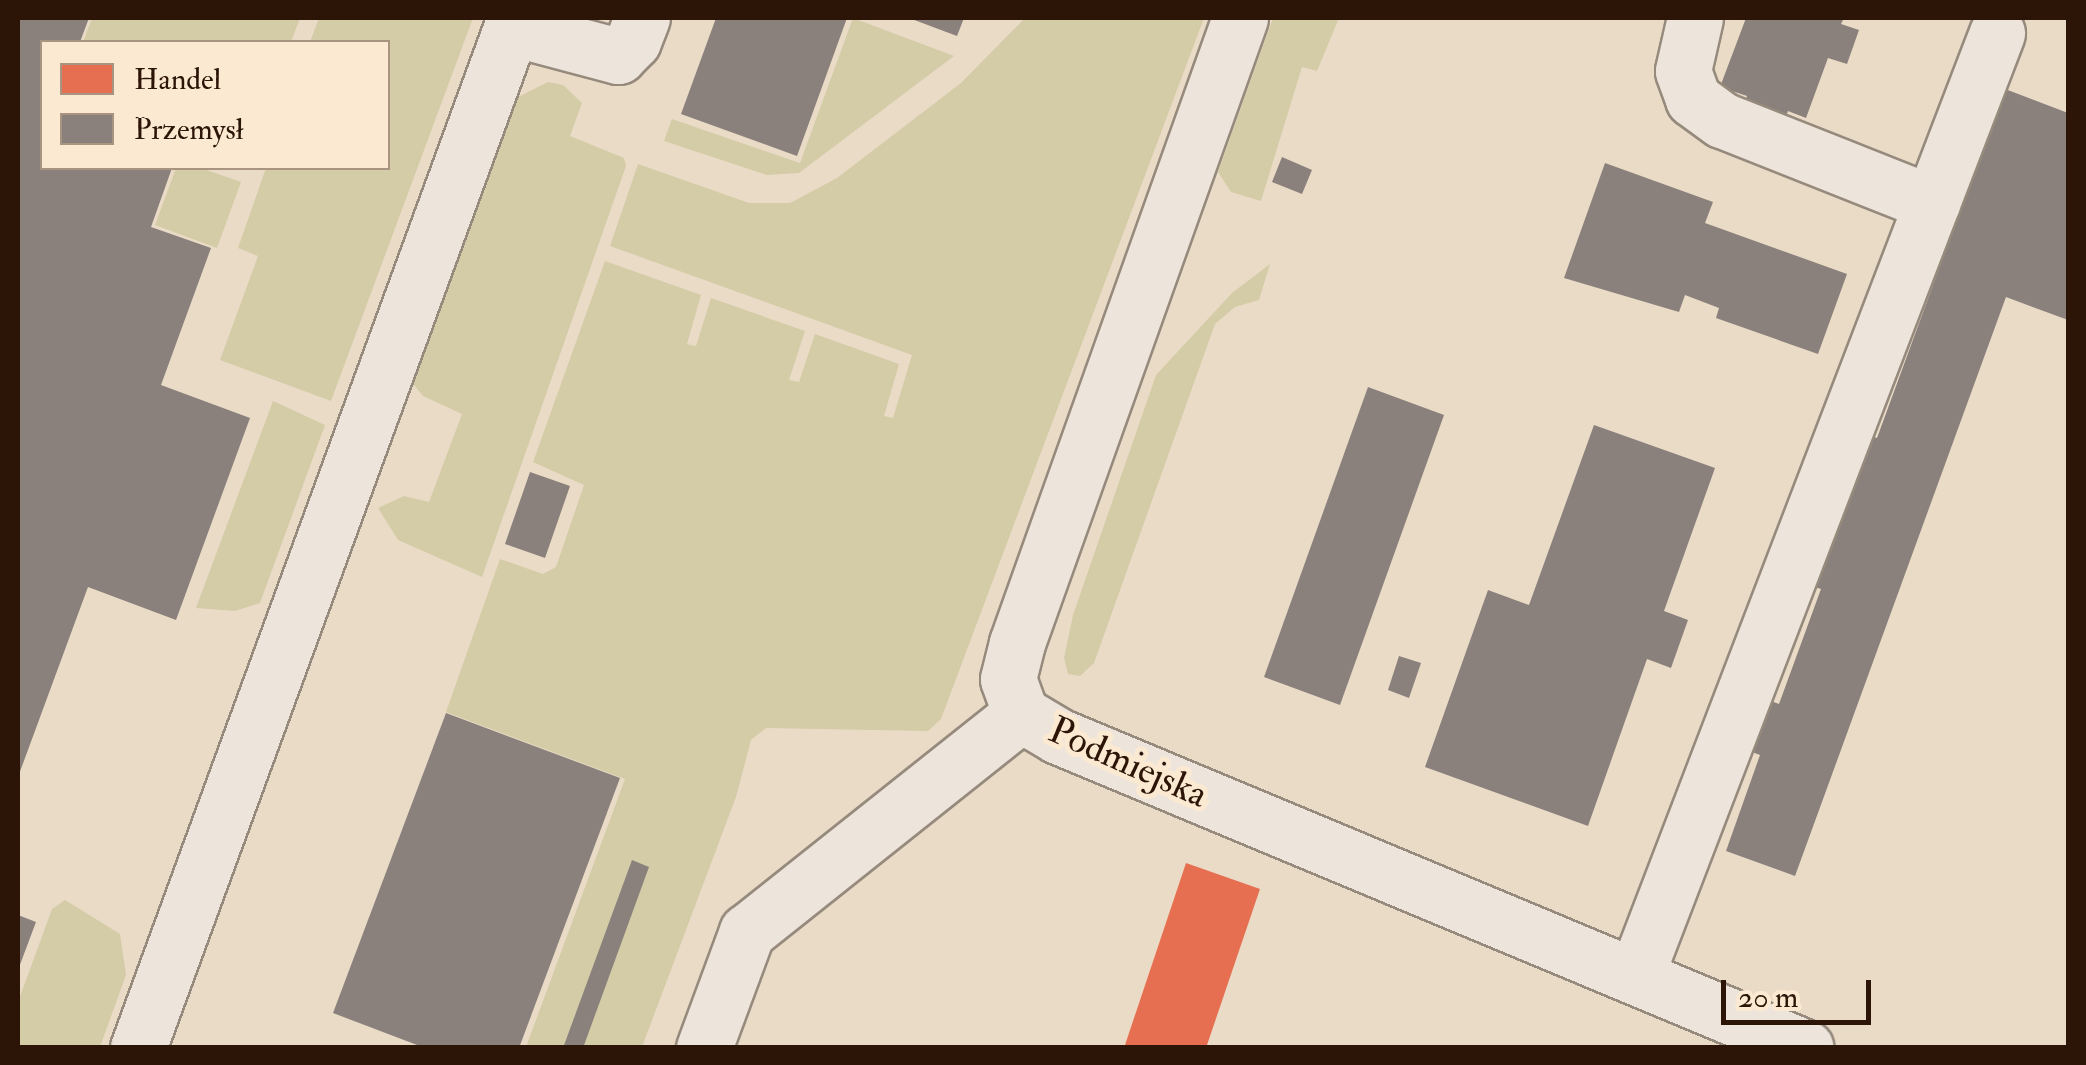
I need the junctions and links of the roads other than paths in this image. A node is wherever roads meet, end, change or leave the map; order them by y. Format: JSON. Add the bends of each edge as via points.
{"nodes":[{"id":1,"x":642,"y":18,"type":"edge"},
{"id":2,"x":1240,"y":18,"type":"edge"},
{"id":3,"x":1696,"y":18,"type":"edge"},
{"id":4,"x":514,"y":23,"type":"edge"},
{"id":5,"x":1997,"y":33,"type":"dead end"},
{"id":6,"x":1932,"y":202,"type":"junction"},
{"id":7,"x":1021,"y":714,"type":"junction"},
{"id":8,"x":1636,"y":975,"type":"junction"},
{"id":9,"x":138,"y":1048,"type":"edge"},
{"id":10,"x":704,"y":1048,"type":"edge"},
{"id":11,"x":1806,"y":1048,"type":"edge"}],
"edges":[{"from":1,"to":4,"type":"street","via":[[634,41],[618,56]]},
{"from":2,"to":7,"type":"street","name":"Podmiejska","via":[[1017,643],[1008,679]]},
{"from":3,"to":6,"type":"street","via":[[1683,71],[1693,98],[1722,120]]},
{"from":4,"to":9,"type":"street"},
{"from":5,"to":6,"type":"street"},
{"from":6,"to":8,"type":"street"},
{"from":7,"to":8,"type":"street","name":"Podmiejska","via":[[1058,736]]},
{"from":7,"to":10,"type":"street","via":[[747,932]]},
{"from":8,"to":11,"type":"street","name":"Podmiejska"}]}
